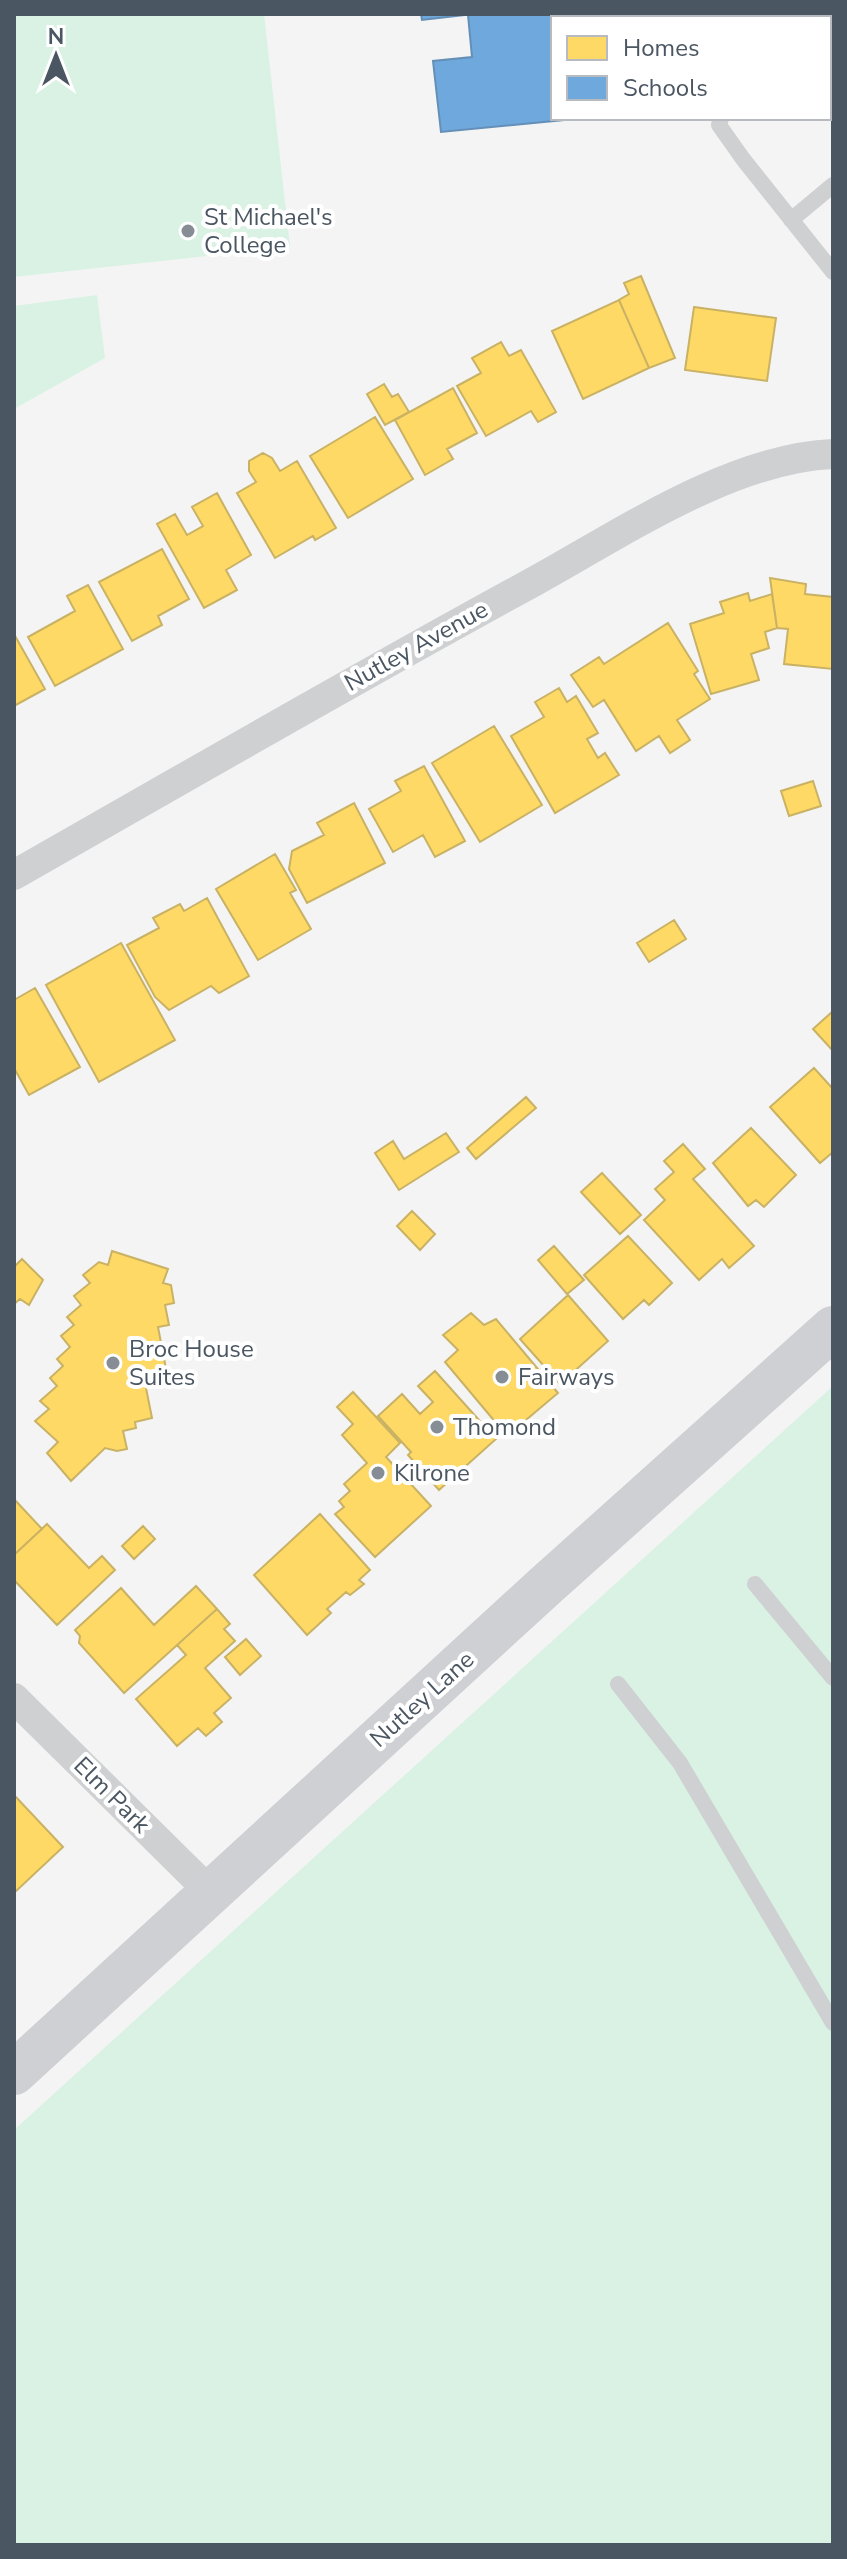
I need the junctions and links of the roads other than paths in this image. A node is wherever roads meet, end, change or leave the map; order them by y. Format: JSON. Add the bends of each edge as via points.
{"nodes":[{"id":1,"x":720,"y":120,"type":"edge"},
{"id":2,"x":833,"y":185,"type":"edge"},
{"id":3,"x":791,"y":220,"type":"junction"},
{"id":4,"x":833,"y":272,"type":"edge"},
{"id":5,"x":833,"y":454,"type":"edge"},
{"id":6,"x":14,"y":875,"type":"edge"},
{"id":7,"x":833,"y":1328,"type":"edge"},
{"id":8,"x":755,"y":1584,"type":"dead end"},
{"id":9,"x":833,"y":1678,"type":"edge"},
{"id":10,"x":618,"y":1684,"type":"dead end"},
{"id":11,"x":14,"y":1698,"type":"edge"},
{"id":12,"x":210,"y":1892,"type":"junction"},
{"id":13,"x":833,"y":2023,"type":"edge"},
{"id":14,"x":14,"y":2073,"type":"edge"}],
"edges":[{"from":1,"to":3,"type":"lane","via":[[719,125]]},
{"from":2,"to":3,"type":"lane"},
{"from":3,"to":4,"type":"lane"},
{"from":5,"to":6,"type":"street","name":"Nutley Avenue","via":[[754,471],[697,493],[395,657]]},
{"from":7,"to":12,"type":"street","name":"Nutley Lane"},
{"from":8,"to":9,"type":"lane"},
{"from":10,"to":13,"type":"lane","via":[[680,1763]]},
{"from":11,"to":12,"type":"street","name":"Elm Park"},
{"from":12,"to":14,"type":"street","name":"Nutley Lane"}]}
